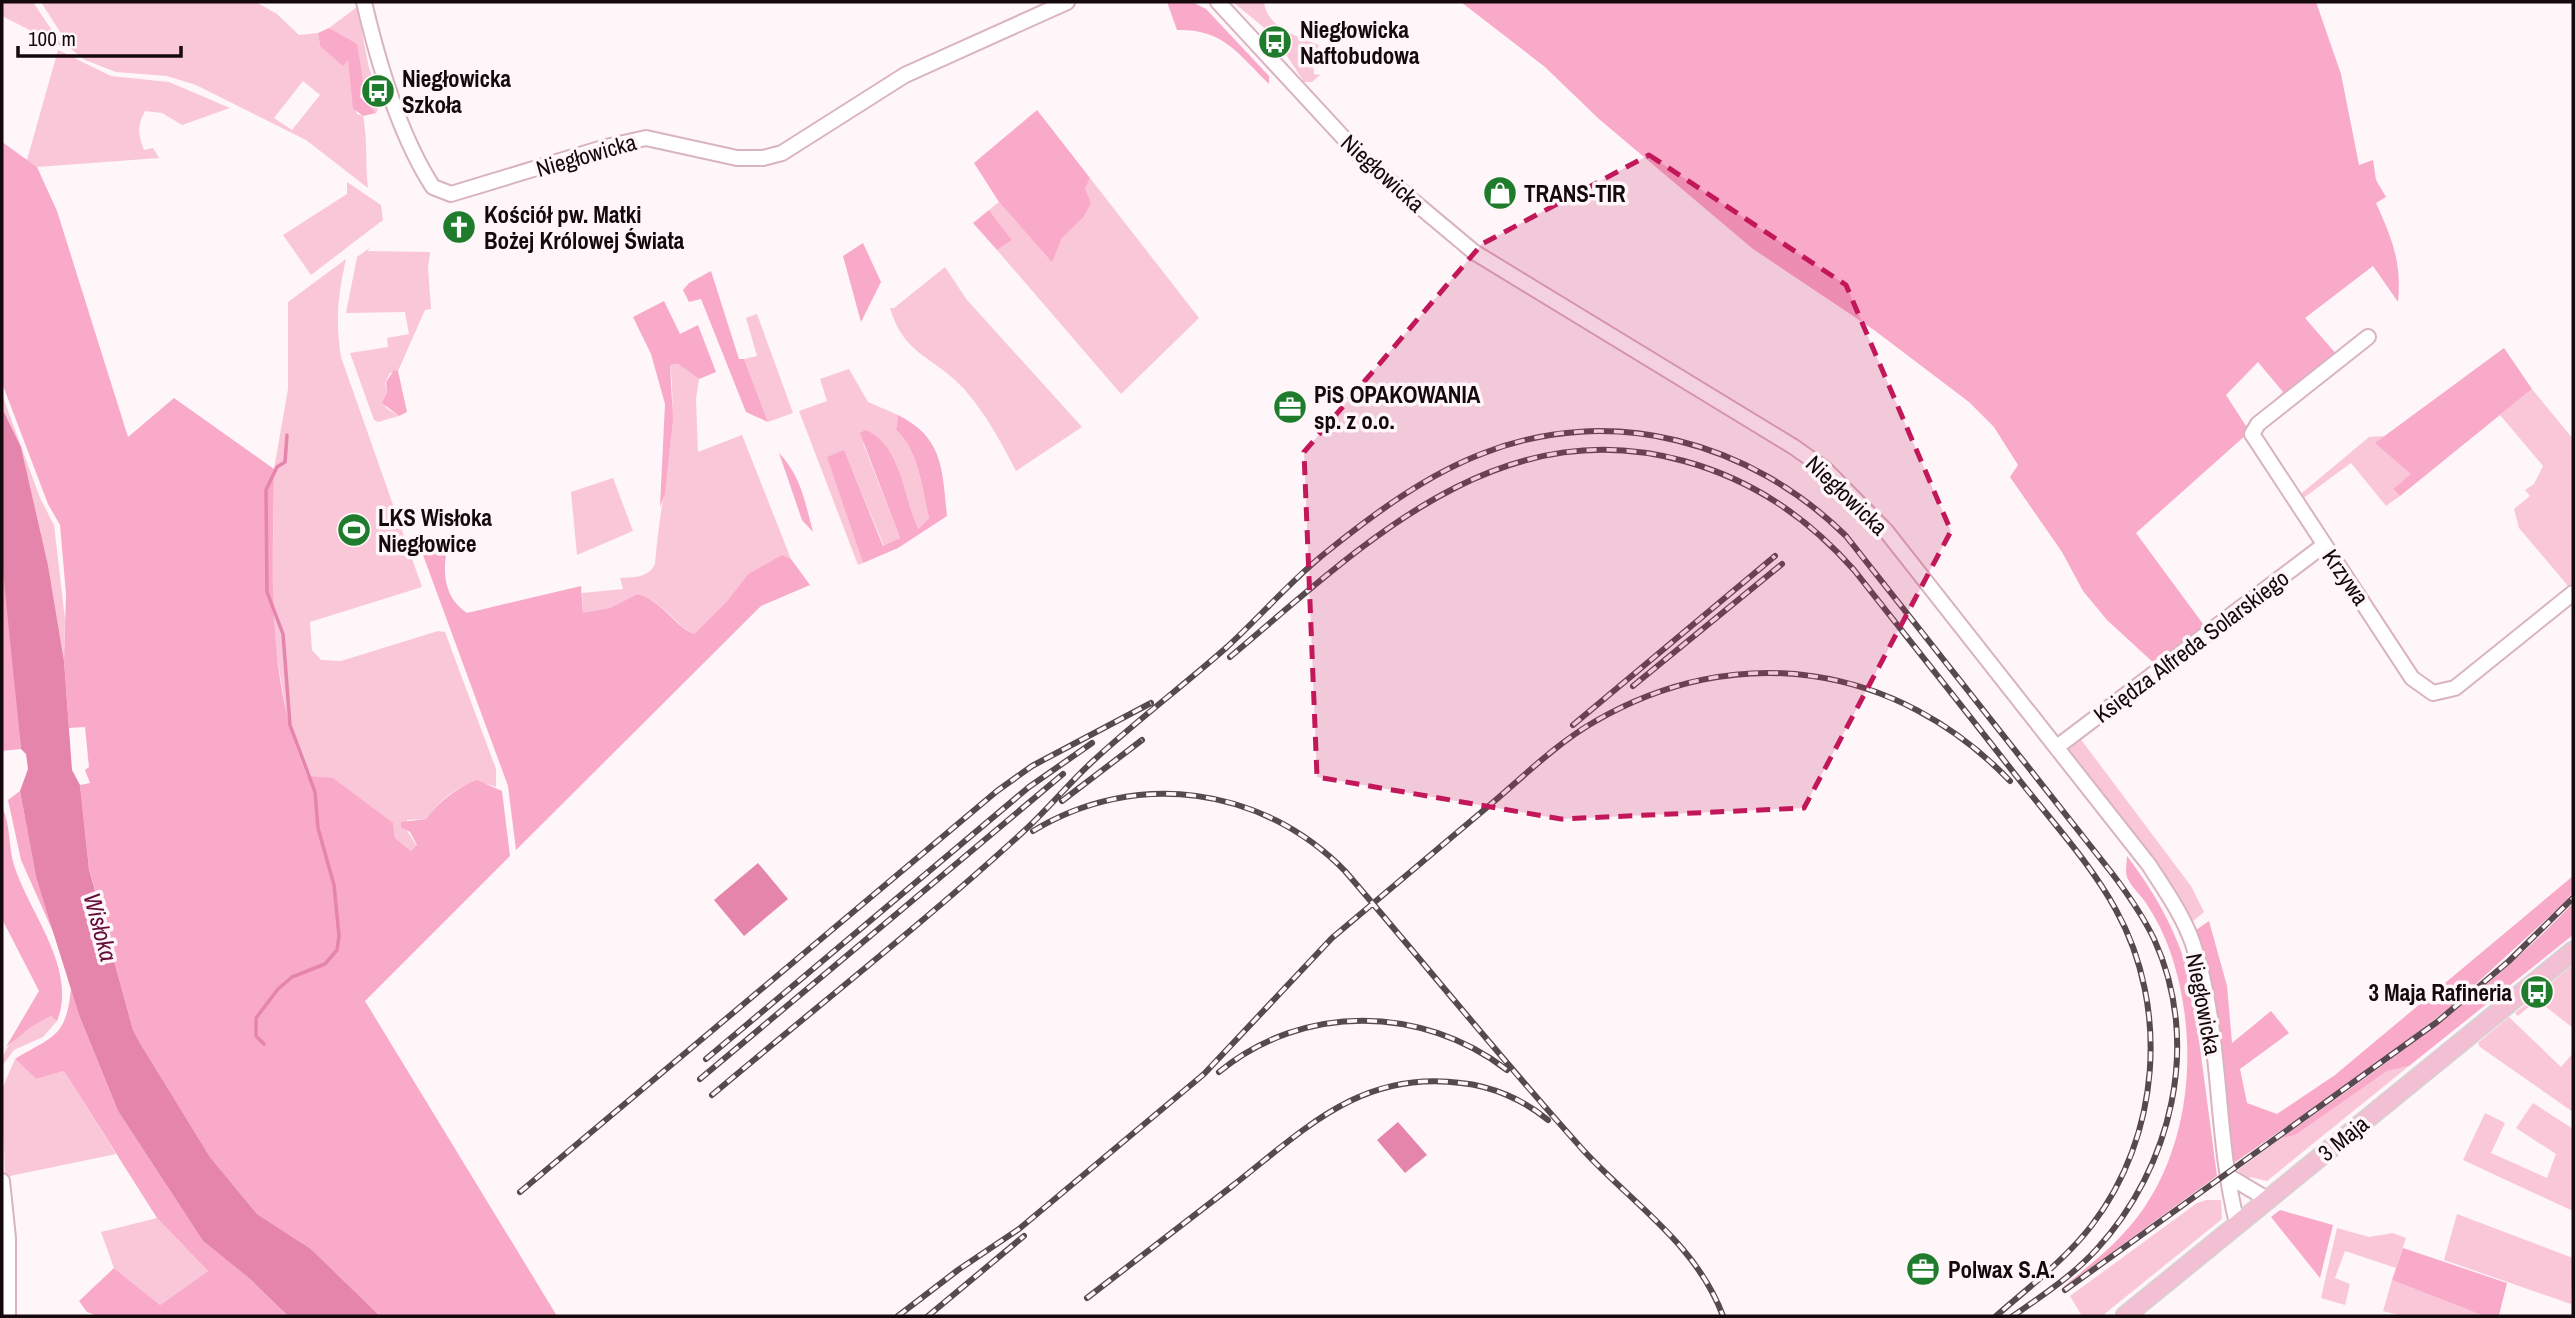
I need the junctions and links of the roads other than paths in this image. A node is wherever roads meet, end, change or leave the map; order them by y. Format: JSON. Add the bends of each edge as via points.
{"nodes":[{"id":1,"x":1067,"y":2,"type":"edge"},
{"id":2,"x":1218,"y":2,"type":"edge"},
{"id":3,"x":369,"y":3,"type":"edge"},
{"id":4,"x":2368,"y":337,"type":"dead end"},
{"id":5,"x":2324,"y":545,"type":"junction"},
{"id":6,"x":2573,"y":593,"type":"edge"},
{"id":7,"x":2057,"y":747,"type":"junction"},
{"id":8,"x":2567,"y":956,"type":"edge"},
{"id":9,"x":2231,"y":1177,"type":"junction"},
{"id":10,"x":2,"y":1181,"type":"edge"},
{"id":11,"x":2267,"y":1199,"type":"junction"},
{"id":12,"x":2237,"y":1223,"type":"junction"},
{"id":13,"x":8,"y":1316,"type":"edge"},
{"id":14,"x":2125,"y":1316,"type":"edge"}],
"edges":[{"from":1,"to":3,"type":"street","name":"Niegłowicka","via":[[905,75],[782,153],[737,158],[646,138],[451,194],[438,191],[427,176],[388,86]]},
{"from":2,"to":7,"type":"street","name":"Niegłowicka","via":[[1364,160],[1474,251],[1825,469],[1886,531]]},
{"from":4,"to":5,"type":"street","name":"Krzywa","via":[[2258,424],[2252,434]]},
{"from":5,"to":6,"type":"street","name":"Krzywa","via":[[2412,678],[2433,693],[2460,685]]},
{"from":5,"to":7,"type":"street","name":"Księdza Alfreda Solarskiego"},
{"from":7,"to":9,"type":"street","name":"Niegłowicka","via":[[2149,865],[2192,942],[2211,1013]]},
{"from":8,"to":11,"type":"main road","name":"3 Maja"},
{"from":9,"to":11,"type":"street"},
{"from":9,"to":12,"type":"street","name":"Niegłowicka"},
{"from":10,"to":13,"type":"street"},
{"from":11,"to":12,"type":"main road","name":"3 Maja"},
{"from":12,"to":14,"type":"main road","name":"3 Maja"}]}
